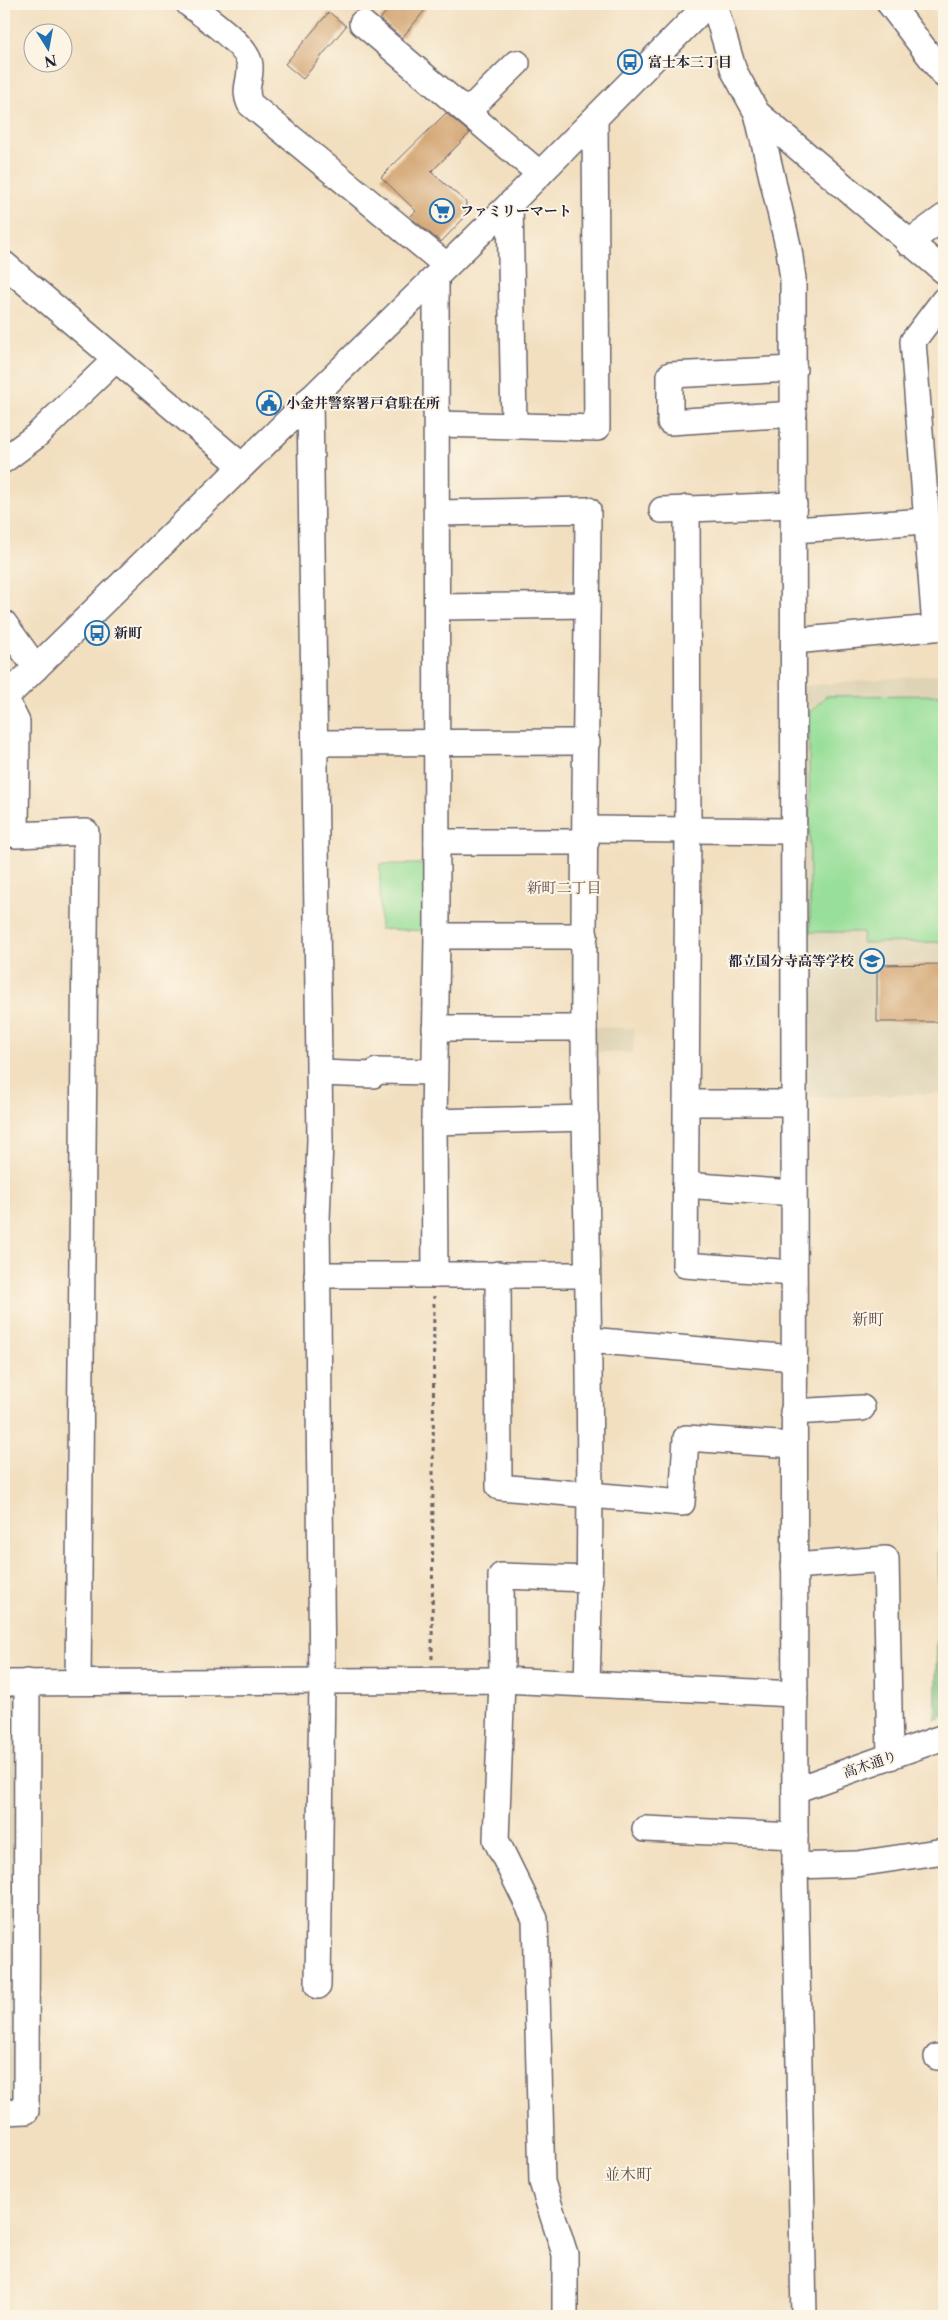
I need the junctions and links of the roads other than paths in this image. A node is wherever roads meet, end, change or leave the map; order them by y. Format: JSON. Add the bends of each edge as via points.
{"nodes":[{"id":1,"x":189,"y":4,"type":"edge"},
{"id":2,"x":708,"y":4,"type":"edge"},
{"id":3,"x":714,"y":4,"type":"edge"},
{"id":4,"x":890,"y":4,"type":"edge"},
{"id":5,"x":362,"y":23,"type":"dead end"},
{"id":6,"x":517,"y":63,"type":"dead end"},
{"id":7,"x":944,"y":75,"type":"edge"},
{"id":8,"x":467,"y":112,"type":"junction"},
{"id":9,"x":757,"y":113,"type":"junction"},
{"id":10,"x":595,"y":119,"type":"junction"},
{"id":11,"x":540,"y":174,"type":"junction"},
{"id":12,"x":510,"y":204,"type":"junction"},
{"id":13,"x":944,"y":217,"type":"edge"},
{"id":14,"x":908,"y":243,"type":"junction"},
{"id":15,"x":4,"y":264,"type":"edge"},
{"id":16,"x":441,"y":270,"type":"junction"},
{"id":17,"x":944,"y":271,"type":"edge"},
{"id":18,"x":944,"y":300,"type":"edge"},
{"id":19,"x":116,"y":359,"type":"junction"},
{"id":20,"x":794,"y":369,"type":"junction"},
{"id":21,"x":310,"y":399,"type":"junction"},
{"id":22,"x":794,"y":414,"type":"junction"},
{"id":23,"x":438,"y":424,"type":"junction"},
{"id":24,"x":514,"y":426,"type":"junction"},
{"id":25,"x":4,"y":460,"type":"edge"},
{"id":26,"x":242,"y":466,"type":"junction"},
{"id":27,"x":794,"y":505,"type":"junction"},
{"id":28,"x":687,"y":508,"type":"junction"},
{"id":29,"x":662,"y":510,"type":"dead end"},
{"id":30,"x":438,"y":514,"type":"junction"},
{"id":31,"x":926,"y":521,"type":"junction"},
{"id":32,"x":794,"y":530,"type":"junction"},
{"id":33,"x":587,"y":606,"type":"junction"},
{"id":34,"x":437,"y":607,"type":"junction"},
{"id":35,"x":4,"y":623,"type":"edge"},
{"id":36,"x":940,"y":627,"type":"edge"},
{"id":37,"x":794,"y":641,"type":"junction"},
{"id":38,"x":36,"y":668,"type":"junction"},
{"id":39,"x":4,"y":699,"type":"edge"},
{"id":40,"x":438,"y":742,"type":"junction"},
{"id":41,"x":587,"y":742,"type":"junction"},
{"id":42,"x":314,"y":743,"type":"junction"},
{"id":43,"x":688,"y":830,"type":"junction"},
{"id":44,"x":793,"y":831,"type":"junction"},
{"id":45,"x":586,"y":836,"type":"junction"},
{"id":46,"x":10,"y":838,"type":"edge"},
{"id":47,"x":438,"y":842,"type":"junction"},
{"id":48,"x":437,"y":936,"type":"junction"},
{"id":49,"x":585,"y":936,"type":"junction"},
{"id":50,"x":435,"y":1028,"type":"junction"},
{"id":51,"x":584,"y":1028,"type":"junction"},
{"id":52,"x":434,"y":1072,"type":"junction"},
{"id":53,"x":320,"y":1073,"type":"junction"},
{"id":54,"x":687,"y":1103,"type":"junction"},
{"id":55,"x":793,"y":1103,"type":"junction"},
{"id":56,"x":586,"y":1118,"type":"junction"},
{"id":57,"x":434,"y":1122,"type":"junction"},
{"id":58,"x":685,"y":1185,"type":"junction"},
{"id":59,"x":793,"y":1193,"type":"junction"},
{"id":60,"x":793,"y":1273,"type":"junction"},
{"id":61,"x":498,"y":1274,"type":"junction"},
{"id":62,"x":318,"y":1275,"type":"junction"},
{"id":63,"x":434,"y":1275,"type":"junction"},
{"id":64,"x":587,"y":1275,"type":"junction"},
{"id":65,"x":589,"y":1340,"type":"junction"},
{"id":66,"x":793,"y":1358,"type":"junction"},
{"id":67,"x":862,"y":1408,"type":"dead end"},
{"id":68,"x":793,"y":1412,"type":"junction"},
{"id":69,"x":793,"y":1445,"type":"junction"},
{"id":70,"x":590,"y":1495,"type":"junction"},
{"id":71,"x":794,"y":1566,"type":"junction"},
{"id":72,"x":590,"y":1579,"type":"junction"},
{"id":73,"x":322,"y":1680,"type":"junction"},
{"id":74,"x":502,"y":1680,"type":"junction"},
{"id":75,"x":15,"y":1682,"type":"edge"},
{"id":76,"x":78,"y":1682,"type":"junction"},
{"id":77,"x":587,"y":1684,"type":"junction"},
{"id":78,"x":795,"y":1694,"type":"junction"},
{"id":79,"x":944,"y":1737,"type":"edge"},
{"id":80,"x":890,"y":1757,"type":"junction"},
{"id":81,"x":795,"y":1790,"type":"junction"},
{"id":82,"x":645,"y":1829,"type":"dead end"},
{"id":83,"x":795,"y":1836,"type":"junction"},
{"id":84,"x":944,"y":1851,"type":"edge"},
{"id":85,"x":795,"y":1866,"type":"junction"},
{"id":86,"x":318,"y":1986,"type":"dead end"},
{"id":87,"x":4,"y":2112,"type":"edge"},
{"id":88,"x":565,"y":2316,"type":"edge"},
{"id":89,"x":804,"y":2316,"type":"edge"}],
"edges":[{"from":1,"to":16,"type":"street","via":[[244,51],[251,65],[246,94],[250,104]]},
{"from":2,"to":10,"type":"street"},
{"from":3,"to":9,"type":"street","via":[[734,71]]},
{"from":4,"to":7,"type":"street"},
{"from":5,"to":8,"type":"street"},
{"from":6,"to":8,"type":"street"},
{"from":8,"to":11,"type":"street"},
{"from":9,"to":14,"type":"street"},
{"from":9,"to":20,"type":"street","via":[[789,250]]},
{"from":10,"to":11,"type":"street"},
{"from":10,"to":24,"type":"street","via":[[597,428]]},
{"from":11,"to":12,"type":"street"},
{"from":12,"to":16,"type":"street"},
{"from":12,"to":24,"type":"street"},
{"from":13,"to":14,"type":"street"},
{"from":14,"to":17,"type":"street"},
{"from":15,"to":19,"type":"street"},
{"from":16,"to":21,"type":"street"},
{"from":16,"to":23,"type":"street"},
{"from":18,"to":31,"type":"street","via":[[913,341]]},
{"from":19,"to":25,"type":"street","via":[[36,436]]},
{"from":19,"to":26,"type":"street"},
{"from":20,"to":22,"type":"street"},
{"from":20,"to":22,"type":"street","via":[[670,375],[670,422]]},
{"from":21,"to":26,"type":"street"},
{"from":21,"to":42,"type":"street"},
{"from":22,"to":27,"type":"street"},
{"from":23,"to":24,"type":"street"},
{"from":23,"to":30,"type":"street"},
{"from":26,"to":38,"type":"street"},
{"from":27,"to":28,"type":"street"},
{"from":27,"to":32,"type":"street"},
{"from":28,"to":29,"type":"street"},
{"from":28,"to":43,"type":"street"},
{"from":30,"to":33,"type":"street","via":[[588,510]]},
{"from":30,"to":34,"type":"street"},
{"from":31,"to":32,"type":"street"},
{"from":31,"to":36,"type":"street"},
{"from":32,"to":37,"type":"street"},
{"from":33,"to":34,"type":"street"},
{"from":33,"to":41,"type":"street"},
{"from":34,"to":40,"type":"street"},
{"from":35,"to":38,"type":"street"},
{"from":36,"to":37,"type":"street"},
{"from":37,"to":44,"type":"street"},
{"from":38,"to":39,"type":"street"},
{"from":39,"to":46,"type":"street","via":[[16,722]]},
{"from":40,"to":41,"type":"street"},
{"from":40,"to":42,"type":"street"},
{"from":40,"to":47,"type":"street"},
{"from":41,"to":45,"type":"street"},
{"from":42,"to":53,"type":"street"},
{"from":43,"to":44,"type":"street"},
{"from":43,"to":45,"type":"street"},
{"from":43,"to":54,"type":"street"},
{"from":44,"to":55,"type":"street"},
{"from":45,"to":47,"type":"street"},
{"from":45,"to":49,"type":"street"},
{"from":46,"to":76,"type":"street","via":[[86,832]]},
{"from":47,"to":48,"type":"street"},
{"from":48,"to":49,"type":"street"},
{"from":48,"to":50,"type":"street"},
{"from":49,"to":51,"type":"street"},
{"from":50,"to":51,"type":"street"},
{"from":50,"to":52,"type":"street"},
{"from":51,"to":56,"type":"street"},
{"from":52,"to":53,"type":"street"},
{"from":52,"to":57,"type":"street"},
{"from":53,"to":62,"type":"street"},
{"from":54,"to":55,"type":"street"},
{"from":54,"to":58,"type":"street"},
{"from":55,"to":59,"type":"street"},
{"from":56,"to":57,"type":"street"},
{"from":56,"to":64,"type":"street"},
{"from":57,"to":63,"type":"street"},
{"from":58,"to":59,"type":"street"},
{"from":58,"to":60,"type":"street","via":[[685,1265]]},
{"from":59,"to":60,"type":"street"},
{"from":60,"to":66,"type":"street"},
{"from":61,"to":63,"type":"street"},
{"from":61,"to":64,"type":"street"},
{"from":61,"to":70,"type":"street","via":[[499,1487]]},
{"from":62,"to":63,"type":"street"},
{"from":62,"to":73,"type":"street"},
{"from":64,"to":65,"type":"street"},
{"from":65,"to":66,"type":"street"},
{"from":65,"to":70,"type":"street"},
{"from":66,"to":68,"type":"street"},
{"from":67,"to":68,"type":"street"},
{"from":68,"to":69,"type":"street"},
{"from":69,"to":70,"type":"street","via":[[686,1438],[682,1503]]},
{"from":69,"to":71,"type":"street"},
{"from":70,"to":72,"type":"street"},
{"from":71,"to":78,"type":"street"},
{"from":71,"to":80,"type":"street","via":[[886,1559]]},
{"from":72,"to":74,"type":"street","via":[[501,1576]]},
{"from":72,"to":77,"type":"street"},
{"from":73,"to":74,"type":"street"},
{"from":73,"to":76,"type":"street"},
{"from":73,"to":86,"type":"street"},
{"from":74,"to":77,"type":"street"},
{"from":74,"to":88,"type":"street","via":[[496,1840],[534,1919],[542,2182],[565,2254]]},
{"from":75,"to":76,"type":"street"},
{"from":75,"to":87,"type":"street","via":[[26,2111]]},
{"from":77,"to":78,"type":"street"},
{"from":78,"to":81,"type":"street"},
{"from":79,"to":80,"type":"street","name":"高木通り"},
{"from":80,"to":81,"type":"street","name":"高木通り"},
{"from":81,"to":83,"type":"street"},
{"from":82,"to":83,"type":"street"},
{"from":83,"to":85,"type":"street"},
{"from":84,"to":85,"type":"street","via":[[857,1864]]},
{"from":85,"to":89,"type":"street"}]}
